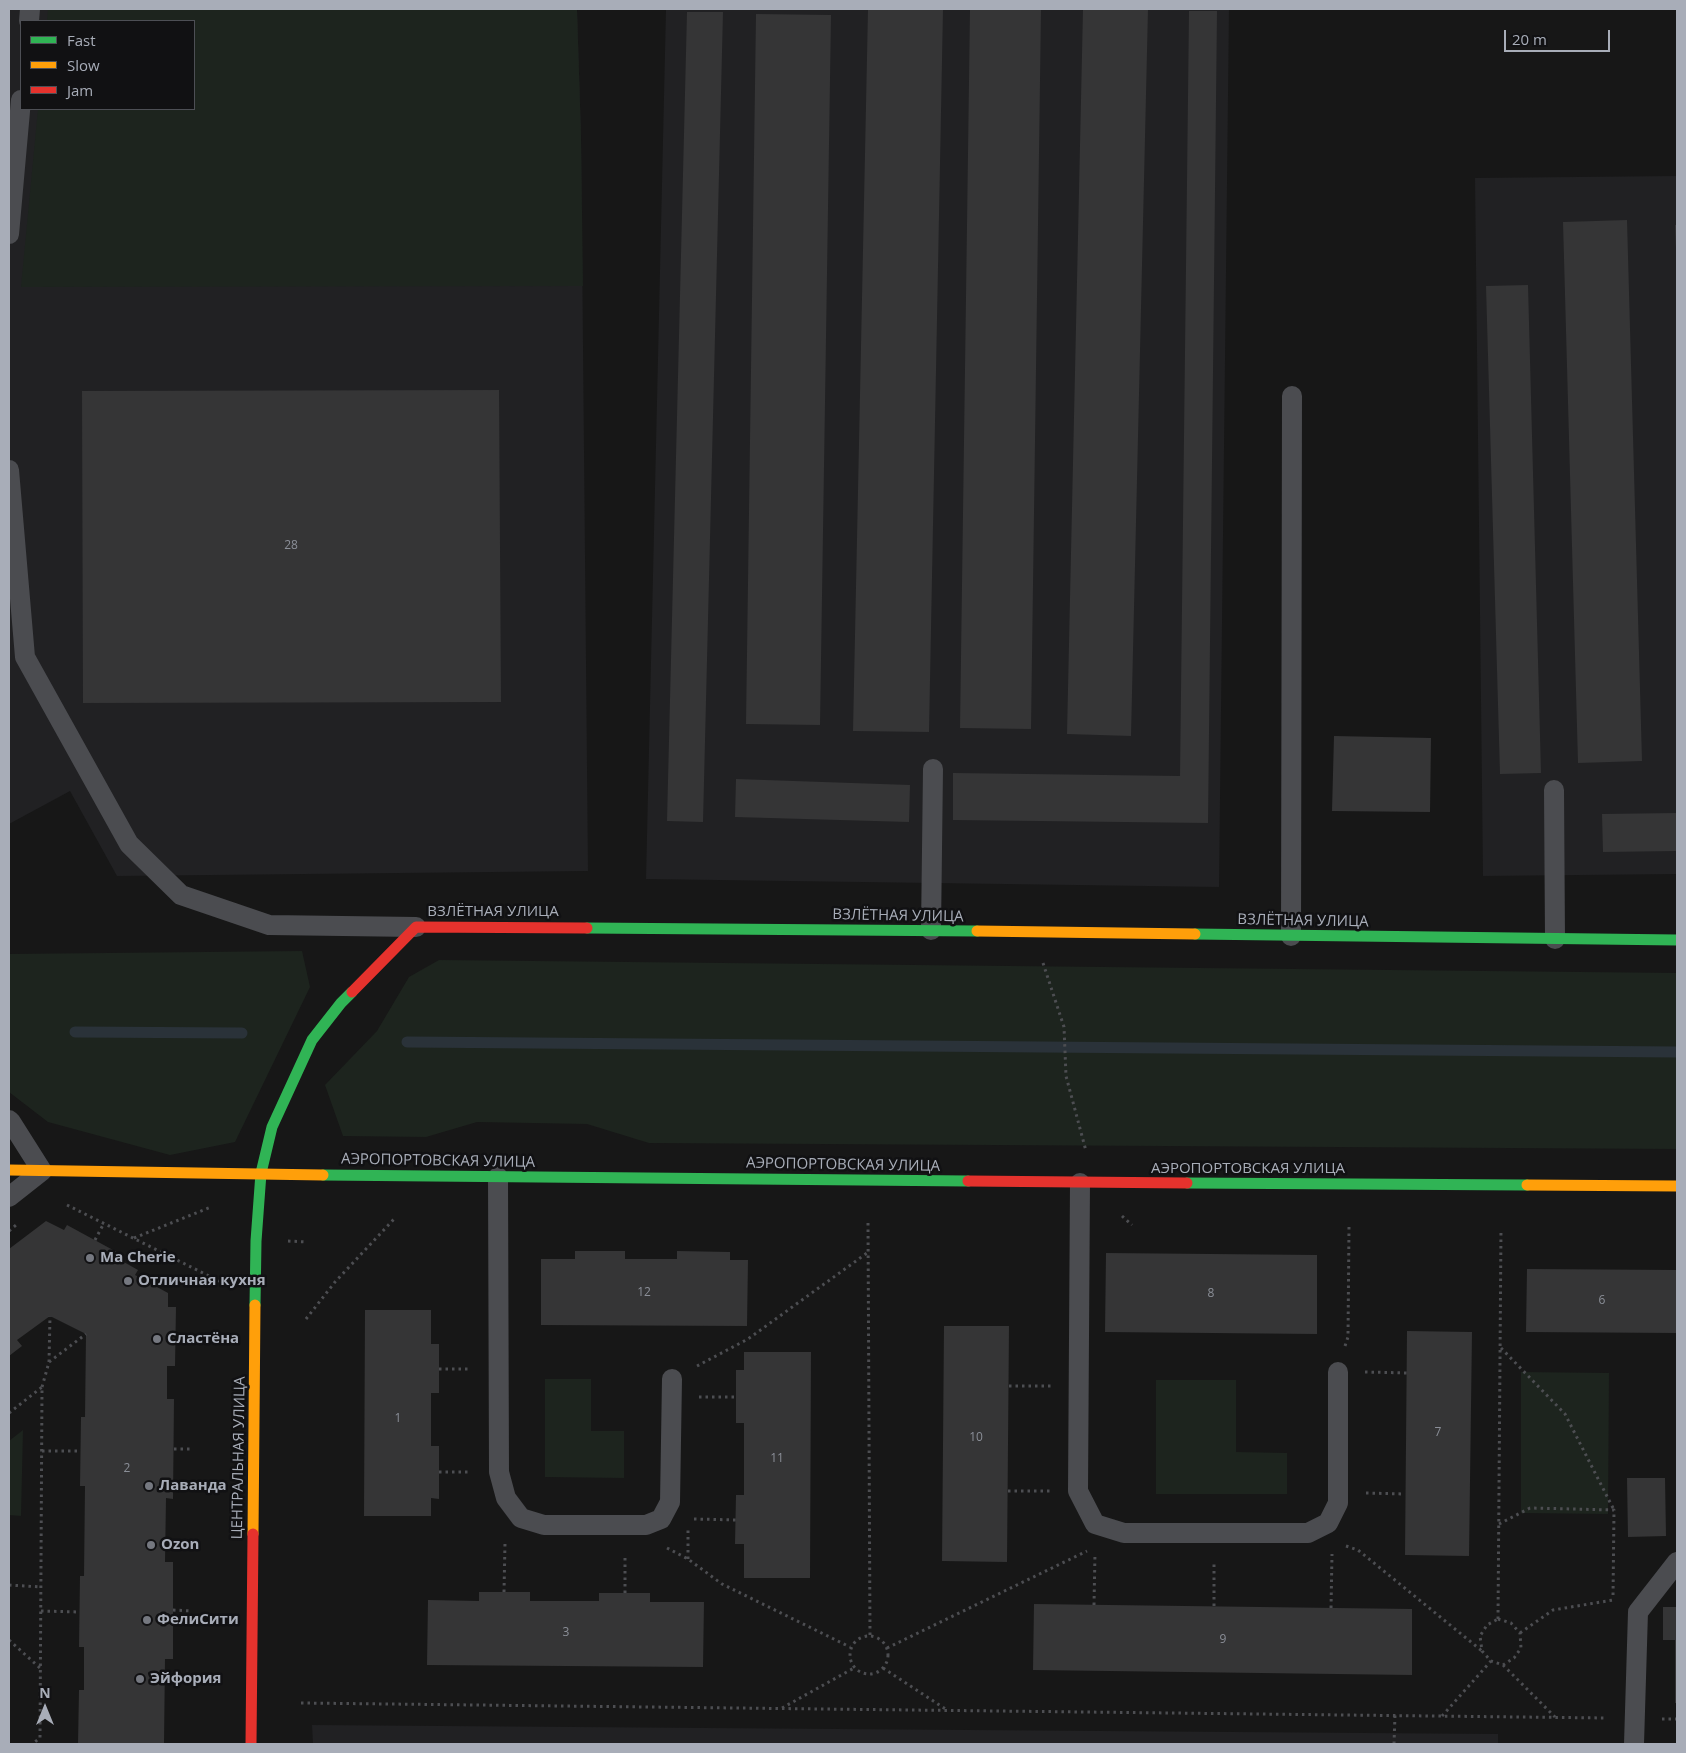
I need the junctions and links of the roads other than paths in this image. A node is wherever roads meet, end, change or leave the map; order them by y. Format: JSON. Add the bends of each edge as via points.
{"nodes":[{"id":1,"x":20,"y":110,"type":"edge"},
{"id":2,"x":9,"y":234,"type":"edge"},
{"id":3,"x":1292,"y":396,"type":"dead end"},
{"id":4,"x":9,"y":470,"type":"edge"},
{"id":5,"x":933,"y":769,"type":"dead end"},
{"id":6,"x":1554,"y":790,"type":"dead end"},
{"id":7,"x":416,"y":927,"type":"junction"},
{"id":8,"x":931,"y":930,"type":"junction"},
{"id":9,"x":1291,"y":936,"type":"junction"},
{"id":10,"x":1555,"y":939,"type":"junction"},
{"id":11,"x":1677,"y":940,"type":"edge"},
{"id":12,"x":9,"y":1120,"type":"edge"},
{"id":13,"x":9,"y":1170,"type":"edge"},
{"id":14,"x":42,"y":1170,"type":"junction"},
{"id":15,"x":261,"y":1173,"type":"junction"},
{"id":16,"x":498,"y":1177,"type":"junction"},
{"id":17,"x":1080,"y":1183,"type":"junction"},
{"id":18,"x":1677,"y":1186,"type":"edge"},
{"id":19,"x":9,"y":1197,"type":"edge"},
{"id":20,"x":1338,"y":1372,"type":"road end"},
{"id":21,"x":672,"y":1388,"type":"road end"},
{"id":22,"x":1677,"y":1562,"type":"edge"},
{"id":23,"x":251,"y":1744,"type":"edge"},
{"id":24,"x":1634,"y":1744,"type":"edge"}],
"edges":[{"from":1,"to":2,"type":"lane"},
{"from":3,"to":9,"type":"lane"},
{"from":4,"to":7,"type":"lane","via":[[25,657],[129,844],[181,895],[269,925]]},
{"from":5,"to":8,"type":"lane"},
{"from":6,"to":10,"type":"lane"},
{"from":7,"to":8,"type":"street","name":"ВЗЛЁТНАЯ УЛИЦА"},
{"from":7,"to":15,"type":"street","name":"ВЗЛЁТНАЯ УЛИЦА","via":[[341,1003],[312,1040],[272,1127]]},
{"from":8,"to":9,"type":"street","name":"ВЗЛЁТНАЯ УЛИЦА"},
{"from":9,"to":10,"type":"street","name":"ВЗЛЁТНАЯ УЛИЦА"},
{"from":10,"to":11,"type":"street","name":"ВЗЛЁТНАЯ УЛИЦА"},
{"from":12,"to":14,"type":"lane"},
{"from":13,"to":14,"type":"street","name":"АЭРОПОРТОВСКАЯ УЛИЦА"},
{"from":14,"to":15,"type":"street","name":"АЭРОПОРТОВСКАЯ УЛИЦА"},
{"from":14,"to":19,"type":"lane"},
{"from":15,"to":16,"type":"street","name":"АЭРОПОРТОВСКАЯ УЛИЦА"},
{"from":15,"to":23,"type":"street","name":"ЦЕНТРАЛЬНАЯ УЛИЦА","via":[[256,1241]]},
{"from":16,"to":17,"type":"street","name":"АЭРОПОРТОВСКАЯ УЛИЦА"},
{"from":16,"to":21,"type":"lane","via":[[500,1472],[506,1498],[521,1518],[544,1525],[646,1525],[661,1519],[670,1502]]},
{"from":17,"to":18,"type":"street","name":"АЭРОПОРТОВСКАЯ УЛИЦА"},
{"from":17,"to":20,"type":"lane","via":[[1078,1491],[1095,1524],[1124,1533],[1330,1532],[1338,1503]]},
{"from":22,"to":24,"type":"lane","via":[[1638,1612]]}]}
